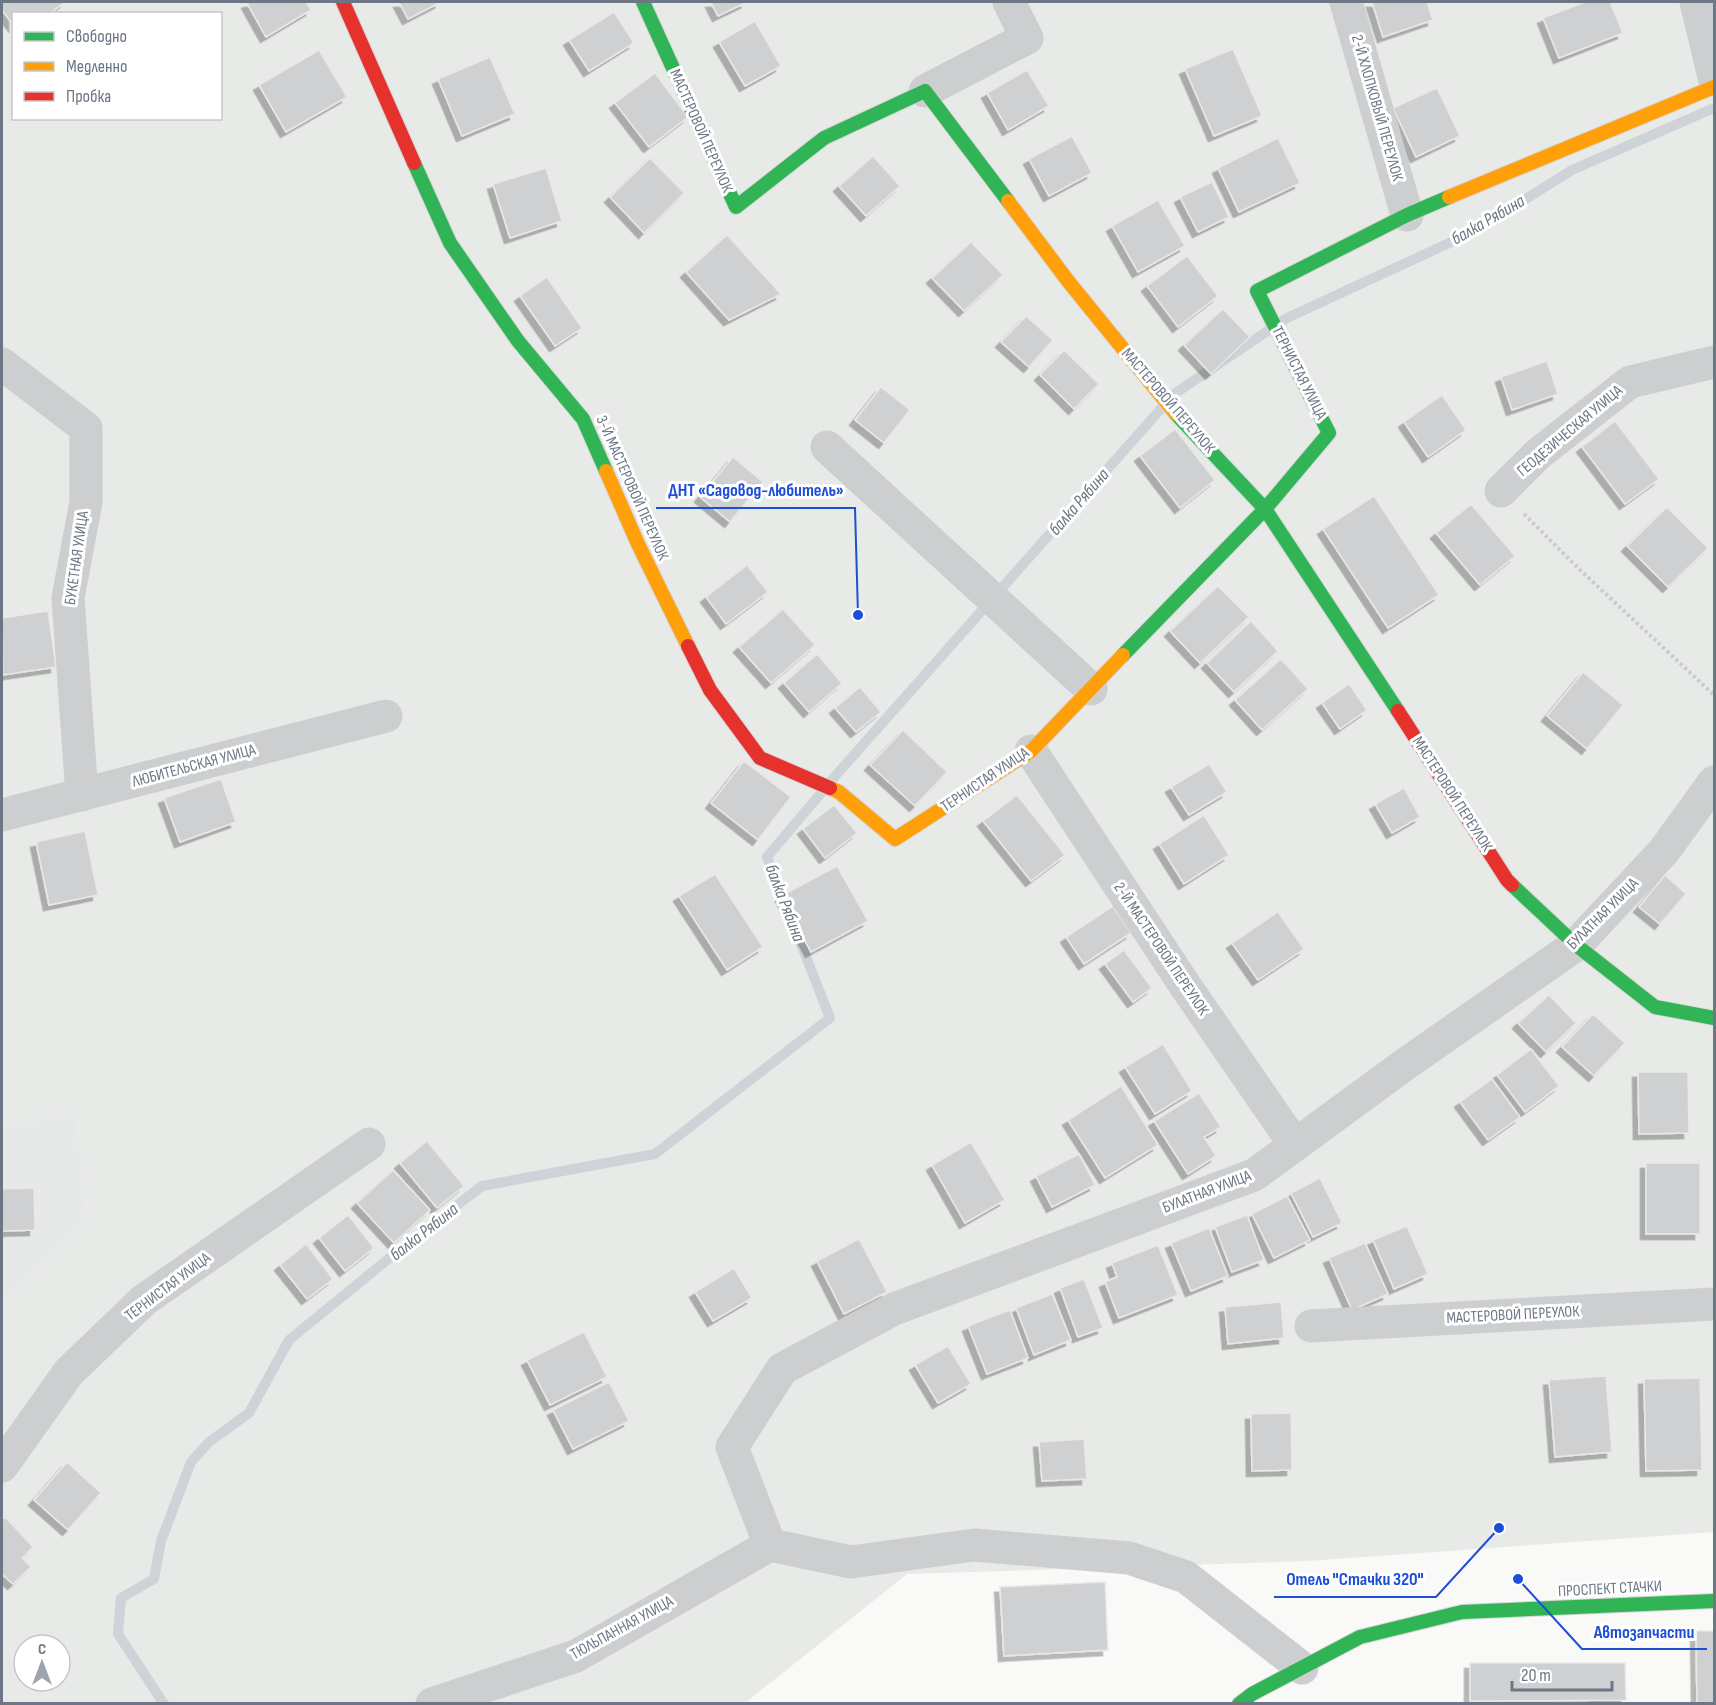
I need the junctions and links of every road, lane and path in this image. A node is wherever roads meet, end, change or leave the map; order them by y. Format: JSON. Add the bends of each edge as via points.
{"nodes":[{"id":1,"x":343,"y":2,"type":"edge"},
{"id":2,"x":643,"y":2,"type":"edge"},
{"id":3,"x":1009,"y":2,"type":"edge"},
{"id":4,"x":1346,"y":2,"type":"edge"},
{"id":5,"x":1696,"y":2,"type":"edge"},
{"id":6,"x":1714,"y":77,"type":"edge"},
{"id":7,"x":1714,"y":87,"type":"edge"},
{"id":8,"x":925,"y":92,"type":"junction"},
{"id":9,"x":1407,"y":215,"type":"junction"},
{"id":10,"x":1714,"y":362,"type":"edge"},
{"id":11,"x":2,"y":364,"type":"edge"},
{"id":12,"x":827,"y":447,"type":"dead end"},
{"id":13,"x":1501,"y":491,"type":"joint"},
{"id":14,"x":1265,"y":509,"type":"junction"},
{"id":15,"x":1091,"y":689,"type":"junction"},
{"id":16,"x":1714,"y":695,"type":"edge"},
{"id":17,"x":386,"y":716,"type":"dead end"},
{"id":18,"x":1031,"y":751,"type":"junction"},
{"id":19,"x":1714,"y":782,"type":"edge"},
{"id":20,"x":82,"y":795,"type":"junction"},
{"id":21,"x":2,"y":815,"type":"edge"},
{"id":22,"x":895,"y":839,"type":"joint"},
{"id":23,"x":1576,"y":945,"type":"junction"},
{"id":24,"x":1714,"y":1018,"type":"edge"},
{"id":25,"x":369,"y":1143,"type":"dead end"},
{"id":26,"x":1295,"y":1145,"type":"junction"},
{"id":27,"x":1714,"y":1304,"type":"edge"},
{"id":28,"x":1311,"y":1326,"type":"dead end"},
{"id":29,"x":2,"y":1466,"type":"edge"},
{"id":30,"x":770,"y":1545,"type":"junction"},
{"id":31,"x":1714,"y":1601,"type":"edge"},
{"id":32,"x":1302,"y":1668,"type":"junction"},
{"id":33,"x":432,"y":1704,"type":"edge"},
{"id":34,"x":1239,"y":1704,"type":"edge"}],
"edges":[{"from":1,"to":22,"type":"street","name":"3-Й МАСТЕРОВОЙ ПЕРЕУЛОК","via":[[450,243],[518,341],[583,419],[638,544],[710,690],[760,758],[839,792]]},
{"from":2,"to":8,"type":"street","name":"МАСТЕРОВОЙ ПЕРЕУЛОК","via":[[735,207],[824,138]]},
{"from":3,"to":8,"type":"street","via":[[1027,38]]},
{"from":4,"to":9,"type":"street","name":"2-Й ХЛОПКОВЫЙ ПЕРЕУЛОК"},
{"from":5,"to":6,"type":"street"},
{"from":7,"to":9,"type":"street","name":"ТЕРНИСТАЯ УЛИЦА"},
{"from":8,"to":14,"type":"street","name":"МАСТЕРОВОЙ ПЕРЕУЛОК","via":[[1068,281],[1183,423]]},
{"from":9,"to":14,"type":"street","name":"ТЕРНИСТАЯ УЛИЦА","via":[[1257,291],[1329,433]]},
{"from":10,"to":13,"type":"street","name":"ГЕОДЕЗИЧЕСКАЯ УЛИЦА","via":[[1629,382],[1538,454]]},
{"from":11,"to":20,"type":"street","name":"БУКЕТНАЯ УЛИЦА","via":[[86,428],[86,502],[68,598]]},
{"from":12,"to":15,"type":"street"},
{"from":13,"to":16,"type":"path"},
{"from":14,"to":15,"type":"street","name":"ТЕРНИСТАЯ УЛИЦА"},
{"from":14,"to":23,"type":"street","name":"МАСТЕРОВОЙ ПЕРЕУЛОК","via":[[1507,880]]},
{"from":15,"to":18,"type":"street","name":"ТЕРНИСТАЯ УЛИЦА"},
{"from":17,"to":20,"type":"street","name":"ЛЮБИТЕЛЬСКАЯ УЛИЦА"},
{"from":18,"to":22,"type":"street","name":"ТЕРНИСТАЯ УЛИЦА"},
{"from":18,"to":26,"type":"street","name":"2-Й МАСТЕРОВОЙ ПЕРЕУЛОК"},
{"from":19,"to":23,"type":"street","name":"БУЛАТНАЯ УЛИЦА","via":[[1664,851]]},
{"from":20,"to":21,"type":"street","name":"ЛЮБИТЕЛЬСКАЯ УЛИЦА"},
{"from":23,"to":24,"type":"street","name":"МАСТЕРОВОЙ ПЕРЕУЛОК","via":[[1655,1007]]},
{"from":23,"to":26,"type":"street","name":"БУЛАТНАЯ УЛИЦА"},
{"from":25,"to":29,"type":"street","name":"ТЕРНИСТАЯ УЛИЦА","via":[[144,1300],[69,1372]]},
{"from":26,"to":30,"type":"street","name":"БУЛАТНАЯ УЛИЦА","via":[[1254,1175],[894,1309],[782,1369],[732,1447]]},
{"from":27,"to":28,"type":"street","name":"МАСТЕРОВОЙ ПЕРЕУЛОК"},
{"from":30,"to":32,"type":"street","via":[[851,1562],[975,1545],[1130,1557],[1186,1576]]},
{"from":30,"to":33,"type":"street","name":"ТЮЛЬПАННАЯ УЛИЦА","via":[[576,1656]]},
{"from":31,"to":32,"type":"street","name":"ПРОСПЕКТ СТАЧКИ","via":[[1462,1612],[1360,1636]]},
{"from":32,"to":34,"type":"street","name":"ПРОСПЕКТ СТАЧКИ"}]}
